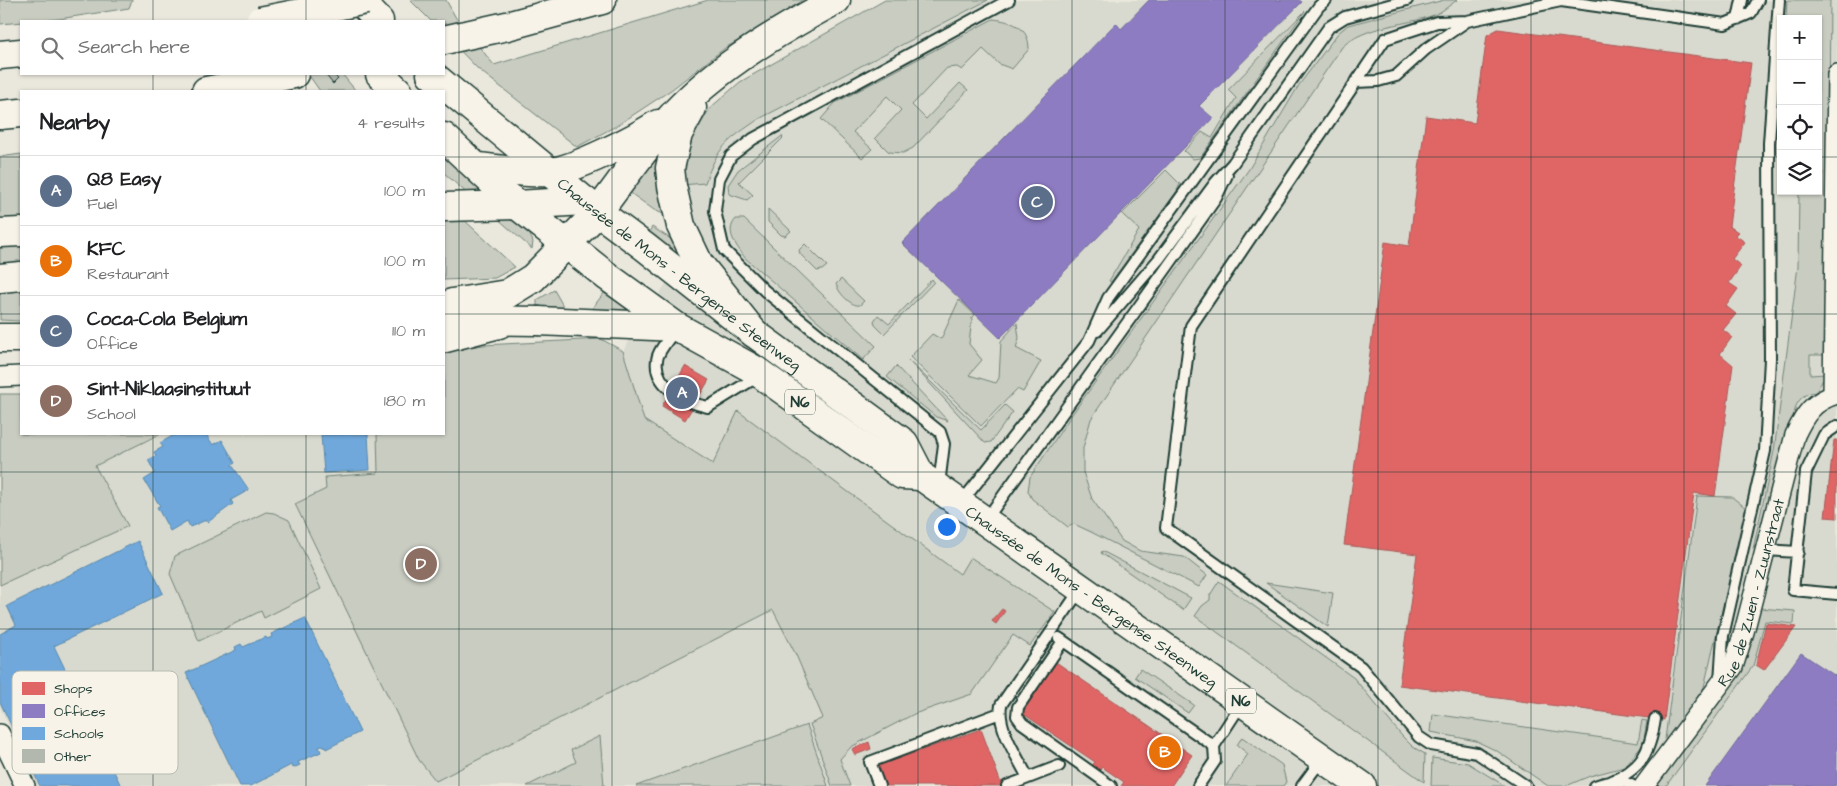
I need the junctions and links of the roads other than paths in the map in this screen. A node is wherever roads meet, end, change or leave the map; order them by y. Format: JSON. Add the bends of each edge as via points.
{"nodes":[{"id":1,"x":316,"y":0,"type":"edge"},
{"id":2,"x":359,"y":0,"type":"edge"},
{"id":3,"x":366,"y":0,"type":"edge"},
{"id":4,"x":602,"y":0,"type":"edge"},
{"id":5,"x":836,"y":0,"type":"edge"},
{"id":6,"x":1009,"y":0,"type":"edge"},
{"id":7,"x":1326,"y":0,"type":"edge"},
{"id":8,"x":1407,"y":0,"type":"edge"},
{"id":9,"x":1742,"y":0,"type":"edge"},
{"id":10,"x":1758,"y":0,"type":"edge"},
{"id":11,"x":1779,"y":0,"type":"edge"},
{"id":12,"x":1738,"y":19,"type":"junction"},
{"id":13,"x":265,"y":20,"type":"edge"},
{"id":14,"x":332,"y":20,"type":"edge"},
{"id":15,"x":378,"y":20,"type":"edge"},
{"id":16,"x":1468,"y":21,"type":"junction"},
{"id":17,"x":445,"y":40,"type":"edge"},
{"id":18,"x":20,"y":53,"type":"edge"},
{"id":19,"x":0,"y":55,"type":"edge"},
{"id":20,"x":1837,"y":74,"type":"edge"},
{"id":21,"x":374,"y":75,"type":"edge"},
{"id":22,"x":381,"y":75,"type":"edge"},
{"id":23,"x":432,"y":75,"type":"edge"},
{"id":24,"x":284,"y":76,"type":"edge"},
{"id":25,"x":1355,"y":82,"type":"junction"},
{"id":26,"x":703,"y":87,"type":"junction"},
{"id":27,"x":211,"y":90,"type":"edge"},
{"id":28,"x":380,"y":90,"type":"edge"},
{"id":29,"x":397,"y":90,"type":"edge"},
{"id":30,"x":676,"y":112,"type":"junction"},
{"id":31,"x":20,"y":113,"type":"edge"},
{"id":32,"x":0,"y":115,"type":"edge"},
{"id":33,"x":445,"y":139,"type":"edge"},
{"id":34,"x":1233,"y":163,"type":"junction"},
{"id":35,"x":477,"y":167,"type":"junction"},
{"id":36,"x":550,"y":172,"type":"junction"},
{"id":37,"x":517,"y":205,"type":"junction"},
{"id":38,"x":445,"y":207,"type":"edge"},
{"id":39,"x":591,"y":207,"type":"junction"},
{"id":40,"x":20,"y":232,"type":"edge"},
{"id":41,"x":0,"y":233,"type":"edge"},
{"id":42,"x":564,"y":244,"type":"junction"},
{"id":43,"x":20,"y":276,"type":"edge"},
{"id":44,"x":0,"y":278,"type":"edge"},
{"id":45,"x":446,"y":307,"type":"edge"},
{"id":46,"x":538,"y":321,"type":"junction"},
{"id":47,"x":678,"y":327,"type":"junction"},
{"id":48,"x":754,"y":333,"type":"junction"},
{"id":49,"x":0,"y":338,"type":"edge"},
{"id":50,"x":20,"y":338,"type":"edge"},
{"id":51,"x":1088,"y":341,"type":"junction"},
{"id":52,"x":445,"y":343,"type":"edge"},
{"id":53,"x":761,"y":374,"type":"junction"},
{"id":54,"x":20,"y":376,"type":"edge"},
{"id":55,"x":0,"y":377,"type":"edge"},
{"id":56,"x":1835,"y":395,"type":"edge"},
{"id":57,"x":1837,"y":426,"type":"edge"},
{"id":58,"x":940,"y":490,"type":"junction"},
{"id":59,"x":985,"y":522,"type":"junction"},
{"id":60,"x":1765,"y":550,"type":"junction"},
{"id":61,"x":1798,"y":552,"type":"junction"},
{"id":62,"x":1081,"y":589,"type":"junction"},
{"id":63,"x":1837,"y":594,"type":"edge"},
{"id":64,"x":1051,"y":632,"type":"junction"},
{"id":65,"x":1064,"y":641,"type":"junction"},
{"id":66,"x":1720,"y":684,"type":"junction"},
{"id":67,"x":1242,"y":702,"type":"junction"},
{"id":68,"x":1000,"y":713,"type":"junction"},
{"id":69,"x":1655,"y":718,"type":"dead end"},
{"id":70,"x":0,"y":734,"type":"edge"},
{"id":71,"x":1214,"y":746,"type":"junction"},
{"id":72,"x":1322,"y":758,"type":"junction"},
{"id":73,"x":12,"y":759,"type":"edge"},
{"id":74,"x":1059,"y":766,"type":"dead end"},
{"id":75,"x":1647,"y":773,"type":"edge"},
{"id":76,"x":19,"y":774,"type":"edge"},
{"id":77,"x":1028,"y":778,"type":"junction"},
{"id":78,"x":1610,"y":782,"type":"junction"},
{"id":79,"x":25,"y":786,"type":"edge"},
{"id":80,"x":879,"y":786,"type":"edge"},
{"id":81,"x":1007,"y":786,"type":"edge"},
{"id":82,"x":1111,"y":786,"type":"edge"},
{"id":83,"x":1198,"y":786,"type":"edge"},
{"id":84,"x":1302,"y":786,"type":"edge"},
{"id":85,"x":1362,"y":786,"type":"edge"},
{"id":86,"x":1526,"y":786,"type":"edge"},
{"id":87,"x":1595,"y":786,"type":"edge"},
{"id":88,"x":1633,"y":786,"type":"edge"}],
"edges":[{"from":1,"to":14,"type":"main road"},
{"from":2,"to":15,"type":"main road"},
{"from":3,"to":13,"type":"main road","bridge":true},
{"from":4,"to":17,"type":"main road"},
{"from":5,"to":26,"type":"main road","via":[[744,54]]},
{"from":6,"to":58,"type":"lane","via":[[753,139],[727,162],[718,180],[715,211],[724,250],[765,291],[940,432],[944,444]]},
{"from":7,"to":51,"type":"lane","via":[[1108,298]]},
{"from":8,"to":34,"type":"lane","via":[[1345,17],[1329,27]]},
{"from":9,"to":12,"type":"lane"},
{"from":10,"to":12,"type":"lane","via":[[1751,13]]},
{"from":11,"to":66,"type":"lane","via":[[1769,143],[1770,359],[1765,451],[1724,636]]},
{"from":12,"to":16,"type":"lane","via":[[1725,24],[1561,1]]},
{"from":16,"to":25,"type":"lane","via":[[1426,49],[1396,76]]},
{"from":16,"to":25,"type":"lane","via":[[1437,22],[1386,39]]},
{"from":18,"to":19,"type":"main road"},
{"from":20,"to":56,"type":"street"},
{"from":21,"to":28,"type":"main road"},
{"from":22,"to":29,"type":"main road"},
{"from":23,"to":36,"type":"main road","name":"Chaussée de Mons - Bergense Steenweg","number":"N6"},
{"from":24,"to":27,"type":"main road"},
{"from":25,"to":86,"type":"lane","via":[[1191,326],[1166,528],[1361,667],[1420,737],[1431,745],[1477,753]]},
{"from":26,"to":30,"type":"main road"},
{"from":26,"to":48,"type":"main road","via":[[678,134],[670,168],[675,202],[685,236],[700,264]]},
{"from":30,"to":36,"type":"main road","via":[[646,132],[584,162]]},
{"from":30,"to":39,"type":"main road"},
{"from":31,"to":32,"type":"main road"},
{"from":33,"to":35,"type":"main road","name":"Chaussée de Mons - Bergense Steenweg","number":"N6"},
{"from":34,"to":51,"type":"lane","via":[[1159,259]]},
{"from":34,"to":59,"type":"lane","via":[[1210,205]]},
{"from":35,"to":36,"type":"main road"},
{"from":35,"to":37,"type":"main road","name":"Chaussée de Mons - Bergense Steenweg","number":"N6"},
{"from":36,"to":39,"type":"main road","name":"Chaussée de Mons - Bergense Steenweg","number":"N6"},
{"from":37,"to":38,"type":"main road"},
{"from":37,"to":39,"type":"main road"},
{"from":37,"to":42,"type":"main road","name":"Chaussée de Mons - Bergense Steenweg","number":"N6"},
{"from":39,"to":42,"type":"main road"},
{"from":39,"to":48,"type":"main road","name":"Chaussée de Mons - Bergense Steenweg","number":"N6"},
{"from":40,"to":41,"type":"main road"},
{"from":42,"to":45,"type":"main road","via":[[533,278],[507,294]]},
{"from":42,"to":47,"type":"main road","name":"Chaussée de Mons - Bergense Steenweg","number":"N6"},
{"from":43,"to":44,"type":"main road"},
{"from":45,"to":46,"type":"main road"},
{"from":46,"to":47,"type":"main road"},
{"from":46,"to":52,"type":"street"},
{"from":47,"to":53,"type":"main road","name":"Chaussée de Mons - Bergense Steenweg","number":"N6"},
{"from":47,"to":53,"type":"lane","via":[[657,359],[658,372],[668,388],[696,404],[708,407]]},
{"from":48,"to":58,"type":"main road","name":"Chaussée de Mons - Bergense Steenweg","number":"N6","via":[[904,443]]},
{"from":49,"to":50,"type":"main road"},
{"from":51,"to":58,"type":"lane"},
{"from":53,"to":58,"type":"main road","name":"Chaussée de Mons - Bergense Steenweg","number":"N6","via":[[902,475]]},
{"from":54,"to":55,"type":"street"},
{"from":56,"to":60,"type":"street","name":"Rue de Zuen - Zuunstraat","via":[[1811,406],[1795,436]]},
{"from":57,"to":61,"type":"lane","via":[[1824,435],[1806,472]]},
{"from":58,"to":59,"type":"main road","name":"Chaussée de Mons - Bergense Steenweg","number":"N6"},
{"from":59,"to":62,"type":"main road","name":"Chaussée de Mons - Bergense Steenweg","number":"N6"},
{"from":60,"to":61,"type":"lane"},
{"from":60,"to":66,"type":"street","name":"Rue de Zuen - Zuunstraat","via":[[1744,632],[1732,667]]},
{"from":61,"to":63,"type":"lane","via":[[1793,590]]},
{"from":62,"to":64,"type":"lane"},
{"from":62,"to":67,"type":"main road","name":"Chaussée de Mons - Bergense Steenweg","number":"N6"},
{"from":64,"to":65,"type":"lane"},
{"from":64,"to":68,"type":"lane","via":[[1001,704]]},
{"from":65,"to":71,"type":"lane"},
{"from":65,"to":82,"type":"lane","via":[[1018,707],[1017,716],[1022,723]]},
{"from":66,"to":75,"type":"street","name":"Rue de Zuen - Zuunstraat"},
{"from":67,"to":71,"type":"lane"},
{"from":67,"to":72,"type":"main road","name":"Chaussée de Mons - Bergense Steenweg","number":"N6"},
{"from":68,"to":77,"type":"lane"},
{"from":68,"to":80,"type":"lane","via":[[870,762]]},
{"from":69,"to":75,"type":"lane"},
{"from":70,"to":73,"type":"street"},
{"from":71,"to":83,"type":"lane","via":[[1214,761]]},
{"from":72,"to":84,"type":"lane"},
{"from":72,"to":85,"type":"main road","name":"Chaussée de Mons - Bergense Steenweg","number":"N6"},
{"from":74,"to":77,"type":"lane"},
{"from":75,"to":78,"type":"lane","via":[[1628,774]]},
{"from":76,"to":79,"type":"street"},
{"from":77,"to":81,"type":"lane"},
{"from":78,"to":87,"type":"lane"},
{"from":78,"to":88,"type":"lane"}]}
